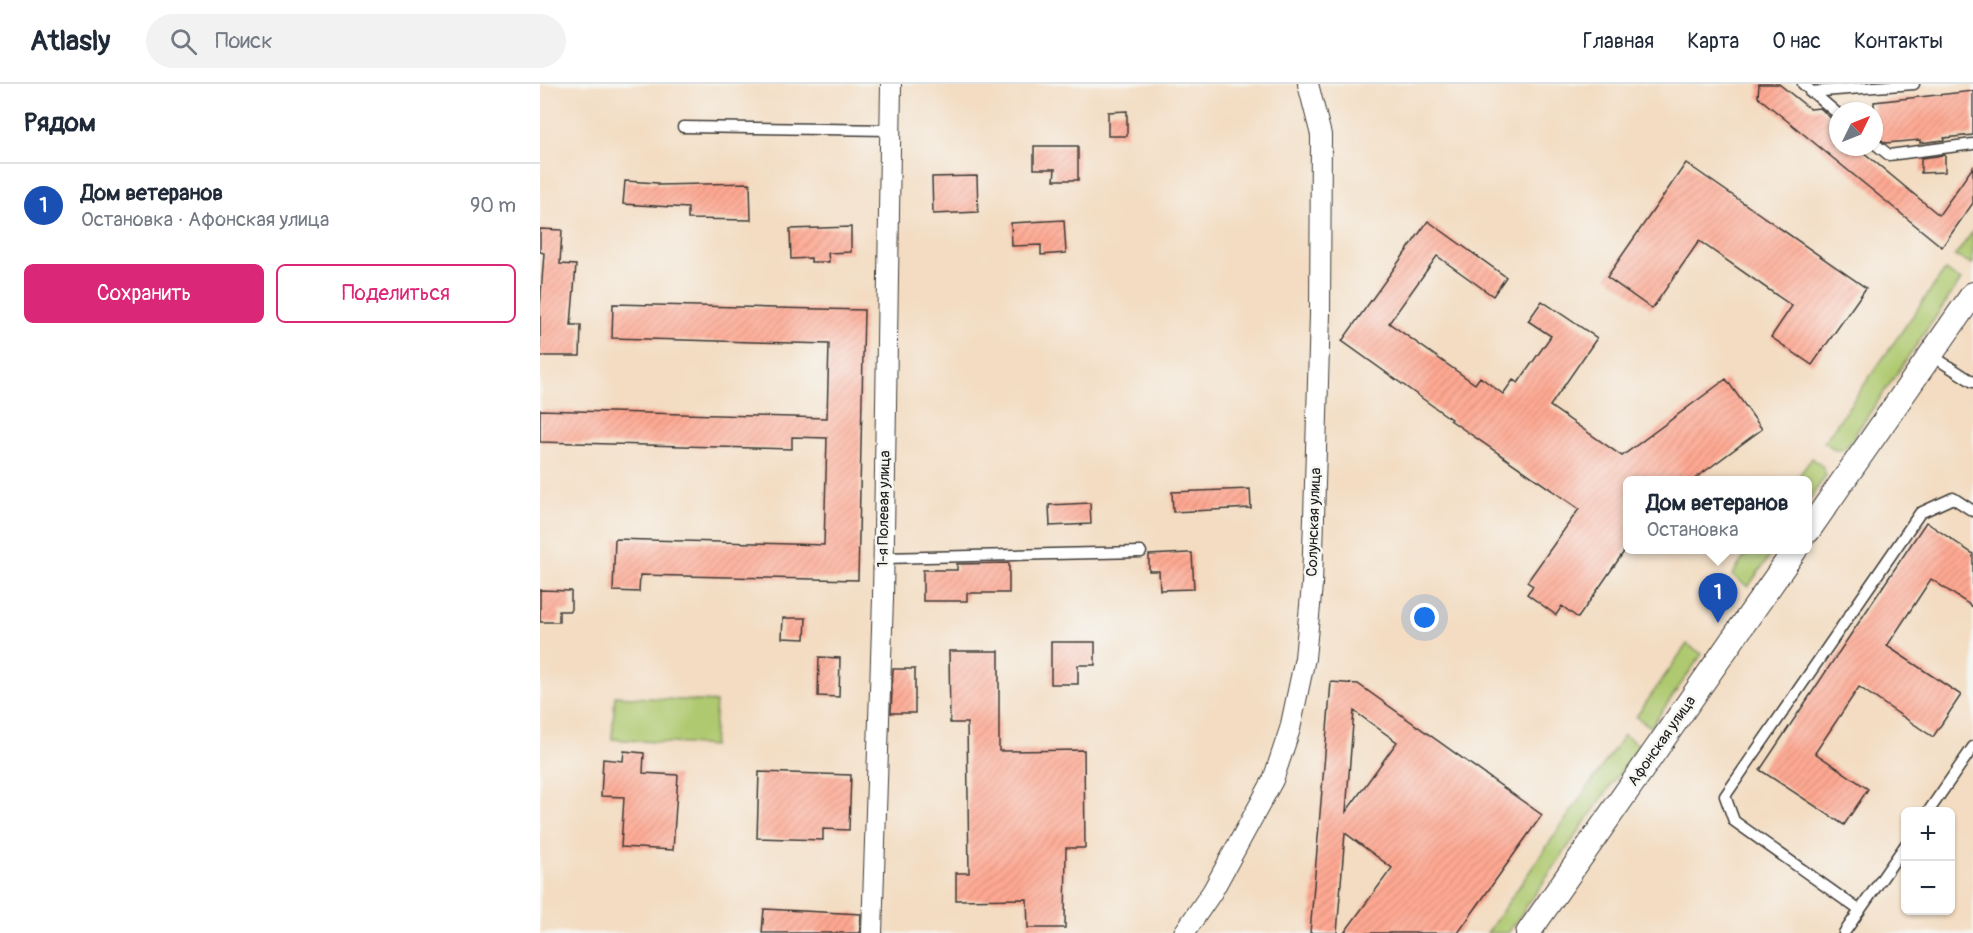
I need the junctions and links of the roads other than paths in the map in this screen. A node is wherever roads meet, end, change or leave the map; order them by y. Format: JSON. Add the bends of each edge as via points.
{"nodes":[{"id":1,"x":891,"y":84,"type":"edge"},
{"id":2,"x":1308,"y":84,"type":"edge"},
{"id":3,"x":1914,"y":84,"type":"edge"},
{"id":4,"x":1806,"y":88,"type":"edge"},
{"id":5,"x":1829,"y":107,"type":"edge"},
{"id":6,"x":683,"y":127,"type":"dead end"},
{"id":7,"x":890,"y":130,"type":"junction"},
{"id":8,"x":1973,"y":144,"type":"edge"},
{"id":9,"x":1883,"y":150,"type":"edge"},
{"id":10,"x":1973,"y":294,"type":"edge"},
{"id":11,"x":1931,"y":355,"type":"junction"},
{"id":12,"x":1973,"y":382,"type":"edge"},
{"id":13,"x":1973,"y":511,"type":"edge"},
{"id":14,"x":1812,"y":525,"type":"edge"},
{"id":15,"x":1141,"y":552,"type":"dead end"},
{"id":16,"x":1792,"y":554,"type":"edge"},
{"id":17,"x":884,"y":558,"type":"junction"},
{"id":18,"x":1973,"y":747,"type":"edge"},
{"id":19,"x":1931,"y":807,"type":"edge"},
{"id":20,"x":1901,"y":850,"type":"edge"},
{"id":21,"x":1859,"y":910,"type":"junction"},
{"id":22,"x":872,"y":933,"type":"edge"},
{"id":23,"x":1184,"y":933,"type":"edge"},
{"id":24,"x":1528,"y":933,"type":"edge"},
{"id":25,"x":1844,"y":933,"type":"edge"}],
"edges":[{"from":1,"to":7,"type":"street","name":"1-я Полевая улица"},
{"from":2,"to":23,"type":"street","name":"Солунская улица","via":[[1321,135],[1321,159],[1312,585],[1305,658],[1290,729],[1273,780],[1212,892]]},
{"from":3,"to":4,"type":"lane"},
{"from":4,"to":5,"type":"lane"},
{"from":6,"to":7,"type":"lane"},
{"from":7,"to":17,"type":"street","name":"1-я Полевая улица"},
{"from":8,"to":9,"type":"lane","via":[[1889,155]]},
{"from":10,"to":11,"type":"street"},
{"from":11,"to":12,"type":"lane"},
{"from":11,"to":14,"type":"street"},
{"from":13,"to":21,"type":"lane","via":[[1953,498],[1920,513],[1725,796],[1734,821]]},
{"from":15,"to":17,"type":"lane"},
{"from":16,"to":24,"type":"street","name":"Афонская улица"},
{"from":17,"to":22,"type":"street","name":"1-я Полевая улица"},
{"from":18,"to":19,"type":"lane"},
{"from":20,"to":21,"type":"lane"},
{"from":21,"to":25,"type":"lane"}]}
